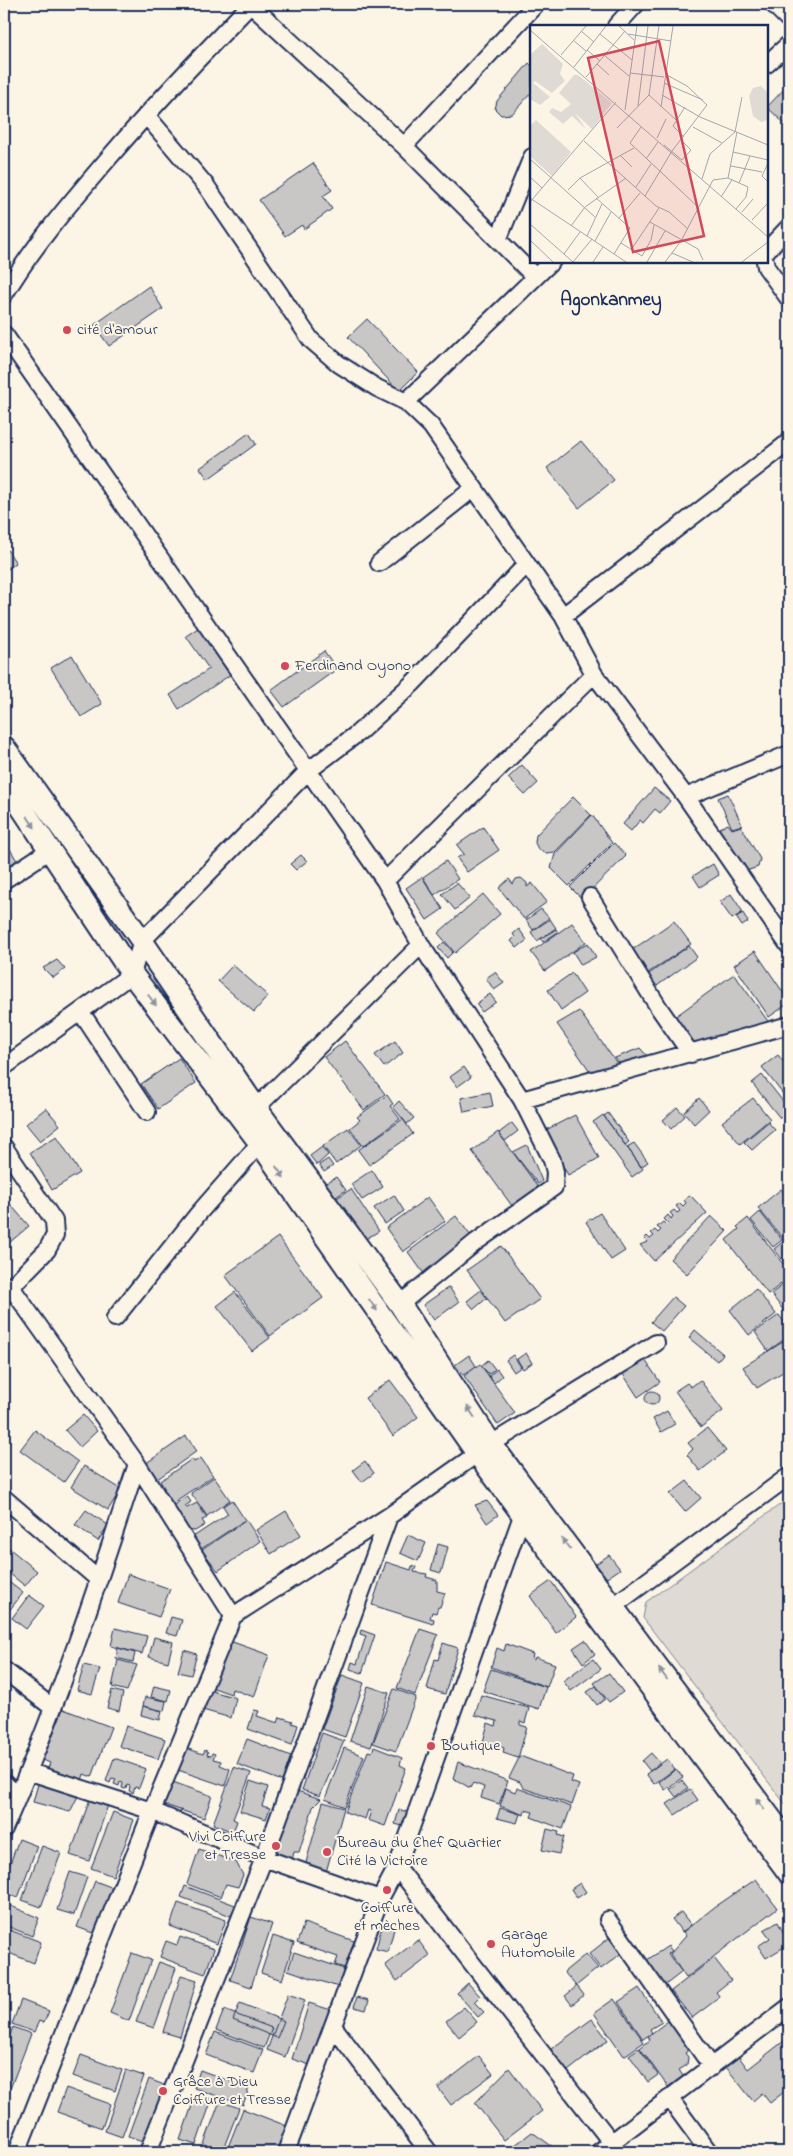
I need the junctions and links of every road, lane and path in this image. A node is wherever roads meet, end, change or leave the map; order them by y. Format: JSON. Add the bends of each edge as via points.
{"nodes":[{"id":1,"x":251,"y":4,"type":"edge"},
{"id":2,"x":536,"y":4,"type":"edge"},
{"id":3,"x":636,"y":4,"type":"edge"},
{"id":4,"x":773,"y":4,"type":"edge"},
{"id":5,"x":789,"y":20,"type":"edge"},
{"id":6,"x":617,"y":25,"type":"edge"},
{"id":7,"x":789,"y":44,"type":"edge"},
{"id":8,"x":768,"y":63,"type":"edge"},
{"id":9,"x":146,"y":115,"type":"junction"},
{"id":10,"x":404,"y":146,"type":"junction"},
{"id":11,"x":530,"y":162,"type":"edge"},
{"id":12,"x":789,"y":227,"type":"edge"},
{"id":13,"x":498,"y":240,"type":"junction"},
{"id":14,"x":768,"y":249,"type":"edge"},
{"id":15,"x":551,"y":262,"type":"edge"},
{"id":16,"x":764,"y":262,"type":"edge"},
{"id":17,"x":534,"y":276,"type":"junction"},
{"id":18,"x":4,"y":295,"type":"edge"},
{"id":19,"x":789,"y":300,"type":"edge"},
{"id":20,"x":4,"y":334,"type":"edge"},
{"id":21,"x":406,"y":402,"type":"junction"},
{"id":22,"x":789,"y":442,"type":"edge"},
{"id":23,"x":474,"y":488,"type":"junction"},
{"id":24,"x":378,"y":563,"type":"dead end"},
{"id":25,"x":526,"y":565,"type":"junction"},
{"id":26,"x":563,"y":616,"type":"junction"},
{"id":27,"x":594,"y":674,"type":"junction"},
{"id":28,"x":4,"y":747,"type":"edge"},
{"id":29,"x":789,"y":754,"type":"edge"},
{"id":30,"x":308,"y":771,"type":"junction"},
{"id":31,"x":4,"y":782,"type":"edge"},
{"id":32,"x":686,"y":797,"type":"junction"},
{"id":33,"x":50,"y":850,"type":"junction"},
{"id":34,"x":4,"y":880,"type":"edge"},
{"id":35,"x":385,"y":881,"type":"junction"},
{"id":36,"x":590,"y":897,"type":"dead end"},
{"id":37,"x":142,"y":941,"type":"junction"},
{"id":38,"x":421,"y":945,"type":"junction"},
{"id":39,"x":789,"y":946,"type":"edge"},
{"id":40,"x":132,"y":974,"type":"junction"},
{"id":41,"x":81,"y":1012,"type":"junction"},
{"id":42,"x":789,"y":1025,"type":"edge"},
{"id":43,"x":691,"y":1054,"type":"junction"},
{"id":44,"x":6,"y":1062,"type":"edge"},
{"id":45,"x":522,"y":1100,"type":"junction"},
{"id":46,"x":256,"y":1108,"type":"junction"},
{"id":47,"x":147,"y":1112,"type":"dead end"},
{"id":48,"x":260,"y":1143,"type":"junction"},
{"id":49,"x":4,"y":1147,"type":"edge"},
{"id":50,"x":7,"y":1290,"type":"edge"},
{"id":51,"x":400,"y":1304,"type":"junction"},
{"id":52,"x":114,"y":1318,"type":"dead end"},
{"id":53,"x":656,"y":1343,"type":"dead end"},
{"id":54,"x":484,"y":1448,"type":"junction"},
{"id":55,"x":137,"y":1464,"type":"junction"},
{"id":56,"x":789,"y":1476,"type":"edge"},
{"id":57,"x":4,"y":1498,"type":"edge"},
{"id":58,"x":522,"y":1513,"type":"junction"},
{"id":59,"x":389,"y":1516,"type":"junction"},
{"id":60,"x":99,"y":1580,"type":"junction"},
{"id":61,"x":605,"y":1612,"type":"junction"},
{"id":62,"x":233,"y":1616,"type":"junction"},
{"id":63,"x":4,"y":1670,"type":"edge"},
{"id":64,"x":52,"y":1708,"type":"junction"},
{"id":65,"x":30,"y":1772,"type":"junction"},
{"id":66,"x":4,"y":1783,"type":"edge"},
{"id":67,"x":18,"y":1796,"type":"junction"},
{"id":68,"x":152,"y":1811,"type":"junction"},
{"id":69,"x":4,"y":1829,"type":"edge"},
{"id":70,"x":789,"y":1843,"type":"edge"},
{"id":71,"x":264,"y":1858,"type":"junction"},
{"id":72,"x":398,"y":1867,"type":"junction"},
{"id":73,"x":789,"y":1873,"type":"edge"},
{"id":74,"x":380,"y":1899,"type":"junction"},
{"id":75,"x":608,"y":1920,"type":"dead end"},
{"id":76,"x":789,"y":2008,"type":"edge"},
{"id":77,"x":333,"y":2026,"type":"junction"},
{"id":78,"x":712,"y":2067,"type":"junction"},
{"id":79,"x":670,"y":2099,"type":"junction"},
{"id":80,"x":606,"y":2147,"type":"edge"},
{"id":81,"x":17,"y":2152,"type":"edge"},
{"id":82,"x":148,"y":2152,"type":"edge"},
{"id":83,"x":286,"y":2152,"type":"edge"},
{"id":84,"x":429,"y":2152,"type":"edge"},
{"id":85,"x":709,"y":2152,"type":"edge"}],
"edges":[{"from":1,"to":9,"type":"street"},
{"from":1,"to":10,"type":"street"},
{"from":2,"to":10,"type":"street"},
{"from":3,"to":6,"type":"street"},
{"from":4,"to":5,"type":"street"},
{"from":7,"to":8,"type":"street"},
{"from":9,"to":18,"type":"street","via":[[62,211]]},
{"from":9,"to":21,"type":"street","via":[[207,187],[311,340],[354,374]]},
{"from":10,"to":13,"type":"street"},
{"from":11,"to":13,"type":"street","via":[[513,210]]},
{"from":12,"to":14,"type":"street"},
{"from":13,"to":17,"type":"street"},
{"from":15,"to":17,"type":"street"},
{"from":16,"to":19,"type":"street"},
{"from":17,"to":21,"type":"street"},
{"from":20,"to":30,"type":"street"},
{"from":21,"to":23,"type":"street","via":[[431,426]]},
{"from":22,"to":26,"type":"street"},
{"from":23,"to":24,"type":"street"},
{"from":23,"to":25,"type":"street"},
{"from":25,"to":26,"type":"street"},
{"from":25,"to":30,"type":"street","via":[[413,683],[358,733]]},
{"from":26,"to":27,"type":"street"},
{"from":27,"to":32,"type":"street"},
{"from":27,"to":35,"type":"street"},
{"from":28,"to":37,"type":"main road"},
{"from":29,"to":32,"type":"street"},
{"from":30,"to":35,"type":"street"},
{"from":30,"to":37,"type":"street"},
{"from":31,"to":33,"type":"main road","one_way":true},
{"from":32,"to":39,"type":"street"},
{"from":33,"to":34,"type":"street"},
{"from":33,"to":40,"type":"main road"},
{"from":35,"to":38,"type":"street"},
{"from":36,"to":43,"type":"street"},
{"from":37,"to":40,"type":"street"},
{"from":37,"to":46,"type":"main road"},
{"from":38,"to":45,"type":"street"},
{"from":38,"to":46,"type":"street"},
{"from":40,"to":41,"type":"street"},
{"from":40,"to":48,"type":"main road","one_way":true},
{"from":41,"to":44,"type":"street"},
{"from":41,"to":47,"type":"street"},
{"from":42,"to":43,"type":"street"},
{"from":43,"to":45,"type":"street"},
{"from":45,"to":51,"type":"street","via":[[552,1160],[556,1172],[554,1187],[476,1242]]},
{"from":46,"to":51,"type":"main road"},
{"from":48,"to":52,"type":"street"},
{"from":48,"to":54,"type":"main road","one_way":true},
{"from":49,"to":50,"type":"street","via":[[54,1221],[55,1235],[47,1250]]},
{"from":50,"to":55,"type":"street"},
{"from":54,"to":51,"type":"main road","one_way":true},
{"from":53,"to":54,"type":"street"},
{"from":54,"to":58,"type":"main road"},
{"from":54,"to":59,"type":"street"},
{"from":61,"to":54,"type":"main road","one_way":true},
{"from":55,"to":60,"type":"street"},
{"from":55,"to":62,"type":"street"},
{"from":56,"to":61,"type":"street"},
{"from":57,"to":60,"type":"street"},
{"from":58,"to":61,"type":"main road"},
{"from":58,"to":72,"type":"street"},
{"from":59,"to":62,"type":"street"},
{"from":59,"to":71,"type":"street"},
{"from":60,"to":64,"type":"street"},
{"from":70,"to":61,"type":"main road","one_way":true},
{"from":61,"to":73,"type":"main road"},
{"from":62,"to":68,"type":"street"},
{"from":63,"to":64,"type":"street"},
{"from":64,"to":65,"type":"street"},
{"from":65,"to":67,"type":"street"},
{"from":65,"to":68,"type":"street"},
{"from":66,"to":67,"type":"street"},
{"from":67,"to":69,"type":"street"},
{"from":68,"to":71,"type":"street"},
{"from":68,"to":81,"type":"street"},
{"from":71,"to":74,"type":"street"},
{"from":71,"to":82,"type":"street"},
{"from":72,"to":74,"type":"street"},
{"from":72,"to":80,"type":"street"},
{"from":74,"to":77,"type":"street"},
{"from":75,"to":78,"type":"street"},
{"from":76,"to":78,"type":"street"},
{"from":77,"to":83,"type":"street"},
{"from":77,"to":84,"type":"street"},
{"from":78,"to":79,"type":"street"},
{"from":79,"to":80,"type":"street"},
{"from":79,"to":85,"type":"street"}]}
